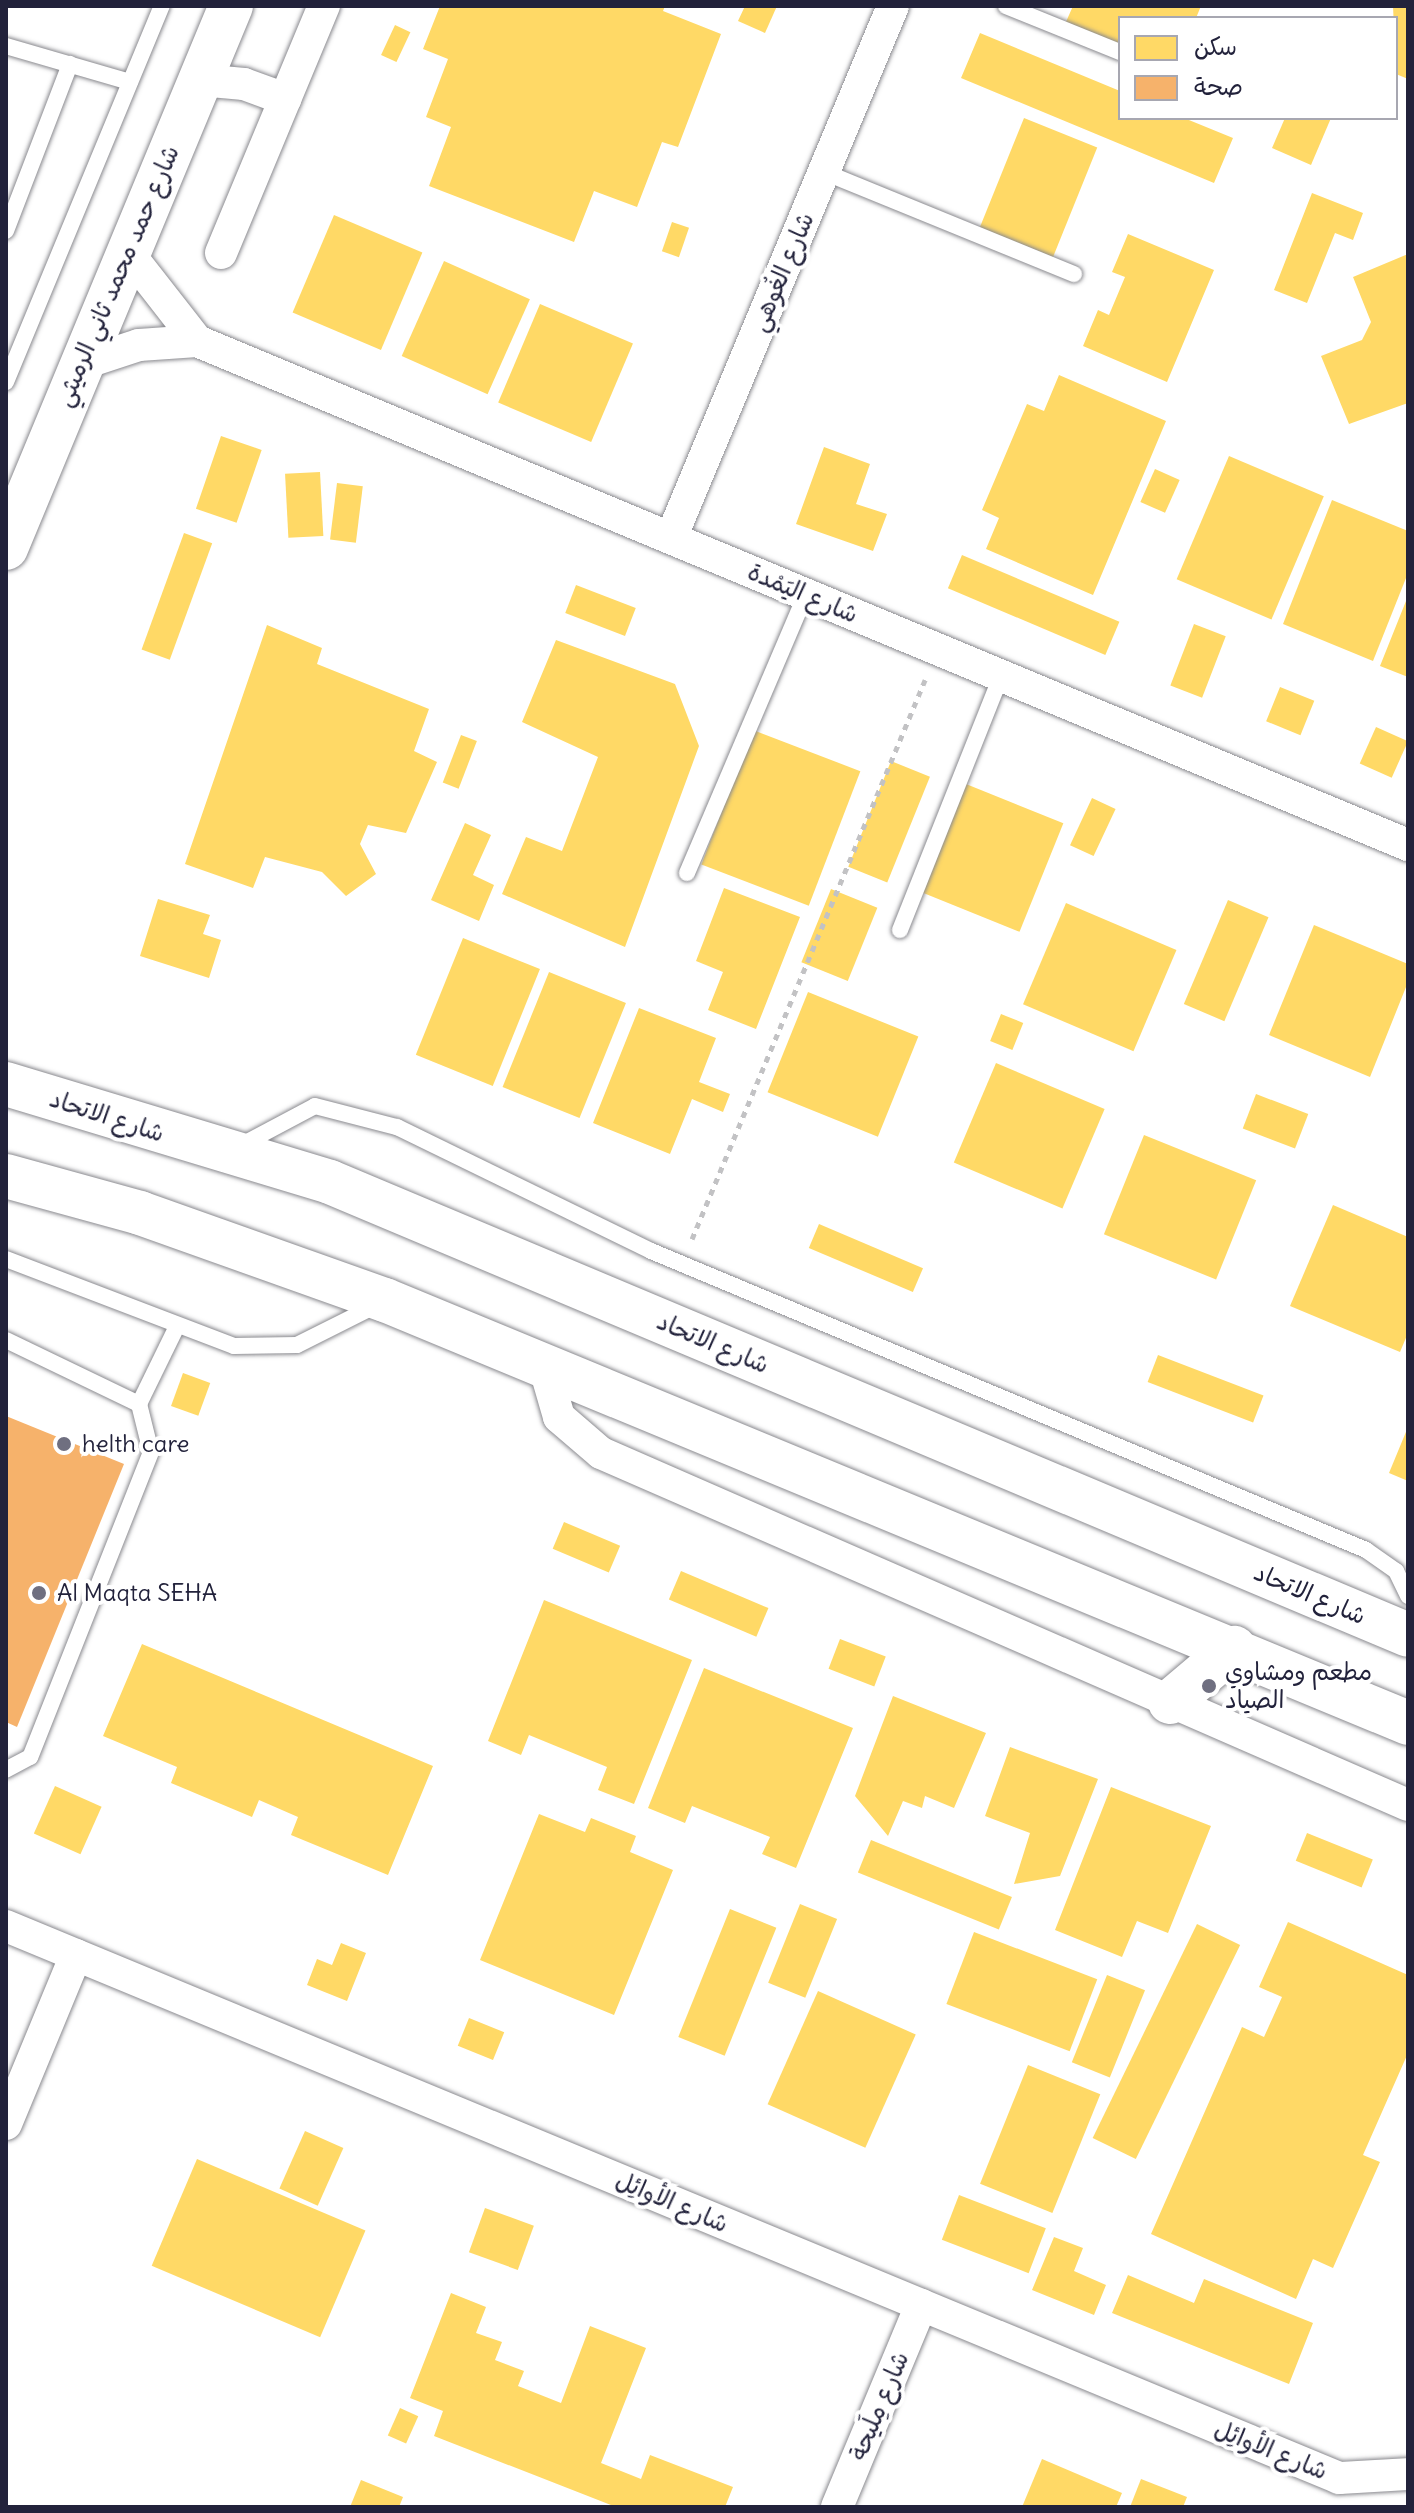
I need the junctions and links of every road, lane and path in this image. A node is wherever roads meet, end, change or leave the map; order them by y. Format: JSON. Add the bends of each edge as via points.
{"nodes":[{"id":1,"x":162,"y":6,"type":"edge"},
{"id":2,"x":231,"y":6,"type":"edge"},
{"id":3,"x":324,"y":6,"type":"edge"},
{"id":4,"x":893,"y":6,"type":"edge"},
{"id":5,"x":1006,"y":6,"type":"edge"},
{"id":6,"x":6,"y":46,"type":"edge"},
{"id":7,"x":1118,"y":51,"type":"edge"},
{"id":8,"x":70,"y":64,"type":"junction"},
{"id":9,"x":200,"y":80,"type":"junction"},
{"id":10,"x":130,"y":82,"type":"junction"},
{"id":11,"x":285,"y":99,"type":"junction"},
{"id":12,"x":824,"y":172,"type":"junction"},
{"id":13,"x":6,"y":231,"type":"edge"},
{"id":14,"x":126,"y":250,"type":"junction"},
{"id":15,"x":221,"y":253,"type":"dead end"},
{"id":16,"x":1074,"y":274,"type":"dead end"},
{"id":17,"x":197,"y":341,"type":"junction"},
{"id":18,"x":78,"y":365,"type":"junction"},
{"id":19,"x":6,"y":382,"type":"edge"},
{"id":20,"x":671,"y":538,"type":"junction"},
{"id":21,"x":6,"y":548,"type":"edge"},
{"id":22,"x":806,"y":594,"type":"junction"},
{"id":23,"x":937,"y":649,"type":"junction"},
{"id":24,"x":1001,"y":676,"type":"junction"},
{"id":25,"x":1408,"y":845,"type":"edge"},
{"id":26,"x":687,"y":873,"type":"dead end"},
{"id":27,"x":900,"y":930,"type":"dead end"},
{"id":28,"x":6,"y":1065,"type":"edge"},
{"id":29,"x":24,"y":1090,"type":"edge"},
{"id":30,"x":231,"y":1152,"type":"junction"},
{"id":31,"x":6,"y":1176,"type":"edge"},
{"id":32,"x":7,"y":1261,"type":"edge"},
{"id":33,"x":682,"y":1263,"type":"junction"},
{"id":34,"x":385,"y":1300,"type":"junction"},
{"id":35,"x":176,"y":1328,"type":"junction"},
{"id":36,"x":6,"y":1340,"type":"edge"},
{"id":37,"x":544,"y":1365,"type":"junction"},
{"id":38,"x":139,"y":1404,"type":"junction"},
{"id":39,"x":1408,"y":1596,"type":"edge"},
{"id":40,"x":1408,"y":1635,"type":"edge"},
{"id":41,"x":1234,"y":1648,"type":"junction"},
{"id":42,"x":1170,"y":1702,"type":"junction"},
{"id":43,"x":1408,"y":1723,"type":"edge"},
{"id":44,"x":6,"y":1770,"type":"edge"},
{"id":45,"x":1408,"y":1805,"type":"edge"},
{"id":46,"x":6,"y":1926,"type":"edge"},
{"id":47,"x":76,"y":1955,"type":"junction"},
{"id":48,"x":6,"y":2124,"type":"edge"},
{"id":49,"x":921,"y":2305,"type":"junction"},
{"id":50,"x":1408,"y":2474,"type":"edge"},
{"id":51,"x":1339,"y":2478,"type":"junction"},
{"id":52,"x":837,"y":2507,"type":"edge"},
{"id":53,"x":1365,"y":2507,"type":"edge"}],
"edges":[{"from":1,"to":10,"type":"lane"},
{"from":2,"to":9,"type":"main road","name":"شارع حمد محمد ثاني الرميثي"},
{"from":3,"to":11,"type":"street"},
{"from":4,"to":12,"type":"street","name":"شارع الغُوهي"},
{"from":5,"to":7,"type":"lane"},
{"from":6,"to":8,"type":"lane"},
{"from":8,"to":10,"type":"lane"},
{"from":8,"to":13,"type":"lane"},
{"from":9,"to":11,"type":"street","via":[[244,84]]},
{"from":9,"to":14,"type":"main road","name":"شارع حمد محمد ثاني الرميثي"},
{"from":10,"to":19,"type":"lane"},
{"from":11,"to":15,"type":"street"},
{"from":12,"to":16,"type":"lane"},
{"from":12,"to":20,"type":"street","name":"شارع الغُوهي"},
{"from":14,"to":17,"type":"street","name":"شارع اليَمْدة","via":[[161,305]]},
{"from":14,"to":18,"type":"main road","name":"شارع حمد محمد ثاني الرميثي"},
{"from":17,"to":18,"type":"street","name":"شارع اليَمْدة","via":[[139,345]]},
{"from":17,"to":20,"type":"street","name":"شارع اليَمْدة"},
{"from":18,"to":21,"type":"main road","name":"شارع حمد محمد ثاني الرميثي"},
{"from":20,"to":22,"type":"street","name":"شارع اليَمْدة"},
{"from":22,"to":23,"type":"street","name":"شارع اليَمْدة"},
{"from":22,"to":26,"type":"lane"},
{"from":23,"to":24,"type":"street","name":"شارع اليَمْدة"},
{"from":23,"to":33,"type":"path"},
{"from":24,"to":25,"type":"street","name":"شارع اليَمْدة"},
{"from":24,"to":27,"type":"lane"},
{"from":28,"to":29,"type":"main road"},
{"from":29,"to":30,"type":"main road","name":"شارع الاتحاد"},
{"from":30,"to":33,"type":"lane","via":[[300,1111],[349,1109],[468,1157]]},
{"from":30,"to":40,"type":"main road","name":"شارع الاتحاد","via":[[381,1203]]},
{"from":31,"to":34,"type":"main road","via":[[140,1213]]},
{"from":32,"to":35,"type":"lane"},
{"from":33,"to":39,"type":"lane","via":[[1366,1550],[1396,1571]]},
{"from":34,"to":35,"type":"lane","via":[[317,1339],[276,1348],[234,1346]]},
{"from":34,"to":37,"type":"main road"},
{"from":35,"to":38,"type":"lane"},
{"from":36,"to":38,"type":"lane"},
{"from":37,"to":41,"type":"main road"},
{"from":37,"to":42,"type":"street","via":[[559,1417],[601,1453]]},
{"from":38,"to":44,"type":"lane","via":[[150,1434],[148,1471],[30,1757]]},
{"from":41,"to":42,"type":"main road"},
{"from":41,"to":43,"type":"main road"},
{"from":42,"to":45,"type":"street"},
{"from":46,"to":47,"type":"street","name":"شارع الأوائِل"},
{"from":47,"to":48,"type":"street"},
{"from":47,"to":49,"type":"street","name":"شارع الأوائِل"},
{"from":49,"to":51,"type":"street","name":"شارع الأوائِل"},
{"from":49,"to":52,"type":"street","name":"شارع مِلَيحة"},
{"from":50,"to":51,"type":"street","name":"شارع الأوائِل"},
{"from":51,"to":53,"type":"street","name":"شارع الأوائِل"}]}
